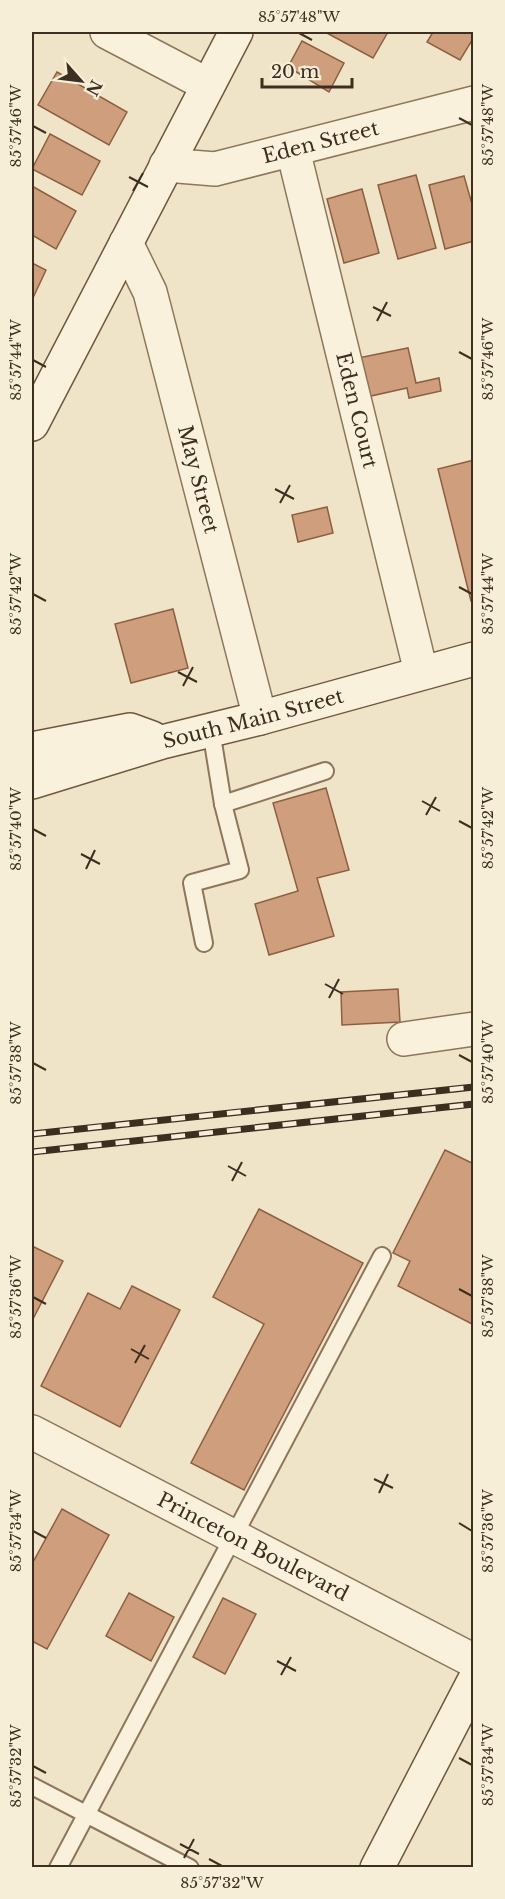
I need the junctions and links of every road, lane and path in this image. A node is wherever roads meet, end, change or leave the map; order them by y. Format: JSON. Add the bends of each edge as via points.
{"nodes":[{"id":1,"x":107,"y":32,"type":"edge"},
{"id":2,"x":236,"y":32,"type":"edge"},
{"id":3,"x":208,"y":85,"type":"junction"},
{"id":4,"x":474,"y":104,"type":"edge"},
{"id":5,"x":293,"y":150,"type":"junction"},
{"id":6,"x":166,"y":165,"type":"junction"},
{"id":7,"x":126,"y":243,"type":"junction"},
{"id":8,"x":32,"y":424,"type":"edge"},
{"id":9,"x":473,"y":664,"type":"edge"},
{"id":10,"x":421,"y":672,"type":"junction"},
{"id":11,"x":260,"y":718,"type":"junction"},
{"id":12,"x":212,"y":730,"type":"junction"},
{"id":13,"x":162,"y":742,"type":"junction"},
{"id":14,"x":32,"y":749,"type":"edge"},
{"id":15,"x":325,"y":771,"type":"dead end"},
{"id":16,"x":32,"y":782,"type":"edge"},
{"id":17,"x":223,"y":804,"type":"junction"},
{"id":18,"x":204,"y":943,"type":"dead end"},
{"id":19,"x":474,"y":1029,"type":"edge"},
{"id":20,"x":404,"y":1039,"type":"dead end"},
{"id":21,"x":382,"y":1256,"type":"dead end"},
{"id":22,"x":32,"y":1432,"type":"edge"},
{"id":23,"x":233,"y":1538,"type":"junction"},
{"id":24,"x":474,"y":1661,"type":"edge"},
{"id":25,"x":474,"y":1680,"type":"edge"},
{"id":26,"x":32,"y":1786,"type":"edge"},
{"id":27,"x":87,"y":1814,"type":"junction"},
{"id":28,"x":387,"y":1864,"type":"edge"},
{"id":29,"x":58,"y":1868,"type":"edge"},
{"id":30,"x":190,"y":1868,"type":"edge"}],
"edges":[{"from":1,"to":3,"type":"street"},
{"from":2,"to":3,"type":"street"},
{"from":3,"to":6,"type":"street"},
{"from":4,"to":5,"type":"street","name":"Eden Street"},
{"from":5,"to":6,"type":"street","name":"Eden Street","via":[[215,168]]},
{"from":5,"to":10,"type":"street","name":"Eden Court"},
{"from":6,"to":7,"type":"street"},
{"from":7,"to":8,"type":"street"},
{"from":7,"to":11,"type":"street","name":"May Street","via":[[150,292]]},
{"from":9,"to":10,"type":"street","name":"South Main Street"},
{"from":10,"to":11,"type":"street","name":"South Main Street"},
{"from":11,"to":12,"type":"street","name":"South Main Street"},
{"from":12,"to":13,"type":"street","name":"South Main Street"},
{"from":12,"to":17,"type":"lane"},
{"from":13,"to":14,"type":"street","via":[[130,730]]},
{"from":13,"to":16,"type":"street","name":"South Main Street"},
{"from":15,"to":17,"type":"lane"},
{"from":17,"to":18,"type":"lane","via":[[240,870],[192,883]]},
{"from":19,"to":20,"type":"street"},
{"from":21,"to":23,"type":"lane"},
{"from":22,"to":23,"type":"street","name":"Princeton Boulevard"},
{"from":23,"to":24,"type":"street","name":"Princeton Boulevard"},
{"from":23,"to":27,"type":"lane"},
{"from":25,"to":28,"type":"street"},
{"from":26,"to":27,"type":"lane"},
{"from":27,"to":29,"type":"lane"},
{"from":27,"to":30,"type":"lane"}]}
